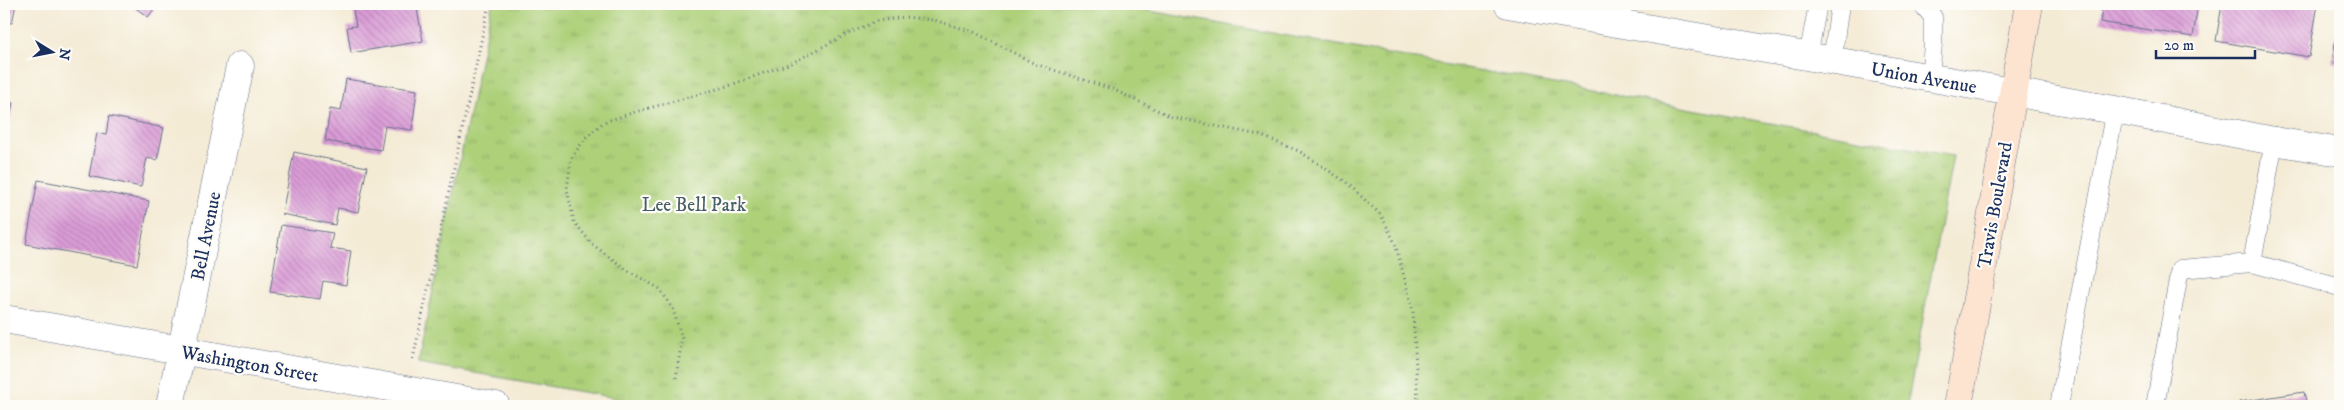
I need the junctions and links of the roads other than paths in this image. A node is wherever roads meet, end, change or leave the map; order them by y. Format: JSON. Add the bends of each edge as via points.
{"nodes":[{"id":1,"x":1508,"y":4,"type":"edge"},
{"id":2,"x":1818,"y":4,"type":"edge"},
{"id":3,"x":1840,"y":4,"type":"edge"},
{"id":4,"x":1922,"y":4,"type":"edge"},
{"id":5,"x":2029,"y":4,"type":"edge"},
{"id":6,"x":1616,"y":13,"type":"edge"},
{"id":7,"x":1820,"y":59,"type":"junction"},
{"id":8,"x":240,"y":66,"type":"dead end"},
{"id":9,"x":1930,"y":78,"type":"junction"},
{"id":10,"x":2014,"y":92,"type":"junction"},
{"id":11,"x":2115,"y":110,"type":"junction"},
{"id":12,"x":2274,"y":141,"type":"junction"},
{"id":13,"x":2340,"y":152,"type":"edge"},
{"id":14,"x":2252,"y":263,"type":"junction"},
{"id":15,"x":2340,"y":287,"type":"edge"},
{"id":16,"x":4,"y":319,"type":"edge"},
{"id":17,"x":182,"y":351,"type":"junction"},
{"id":18,"x":170,"y":406,"type":"edge"},
{"id":19,"x":496,"y":406,"type":"edge"},
{"id":20,"x":1958,"y":406,"type":"edge"},
{"id":21,"x":2060,"y":406,"type":"edge"},
{"id":22,"x":2155,"y":406,"type":"edge"}],
"edges":[{"from":1,"to":6,"type":"street","name":"Union Avenue"},
{"from":2,"to":7,"type":"lane"},
{"from":3,"to":7,"type":"lane"},
{"from":4,"to":9,"type":"lane","via":[[1933,17]]},
{"from":5,"to":10,"type":"main road","name":"Travis Boulevard"},
{"from":6,"to":7,"type":"street","name":"Union Avenue"},
{"from":7,"to":9,"type":"street","name":"Union Avenue"},
{"from":8,"to":17,"type":"street","name":"Bell Avenue"},
{"from":9,"to":10,"type":"street","name":"Union Avenue"},
{"from":10,"to":11,"type":"street","name":"Union Avenue"},
{"from":10,"to":20,"type":"main road","name":"Travis Boulevard"},
{"from":11,"to":12,"type":"street","name":"Union Avenue"},
{"from":11,"to":21,"type":"lane"},
{"from":12,"to":13,"type":"street","name":"Union Avenue"},
{"from":12,"to":14,"type":"lane"},
{"from":14,"to":15,"type":"lane"},
{"from":14,"to":22,"type":"lane","via":[[2180,269]]},
{"from":16,"to":17,"type":"street","name":"Washington Street"},
{"from":17,"to":18,"type":"street","name":"Bell Avenue"},
{"from":17,"to":19,"type":"street","name":"Washington Street"}]}
